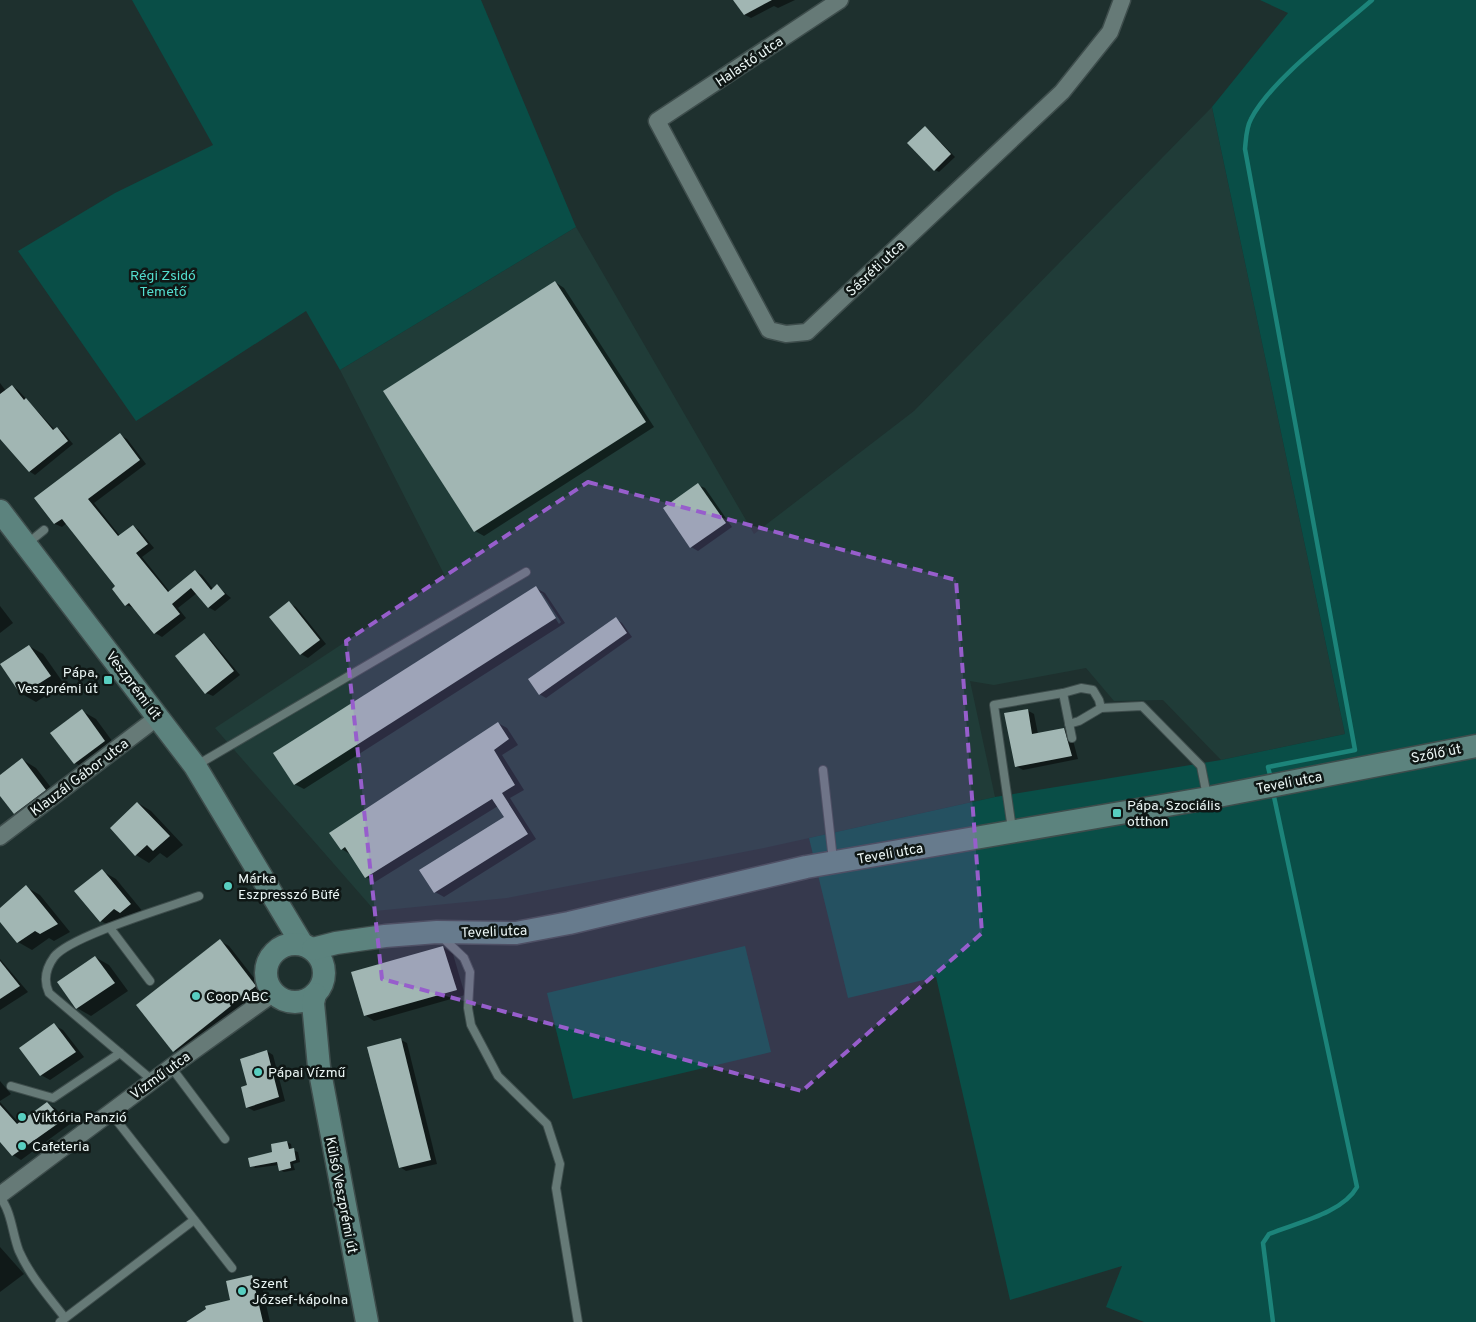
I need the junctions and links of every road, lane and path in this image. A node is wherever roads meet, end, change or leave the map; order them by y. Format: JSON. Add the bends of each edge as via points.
{"nodes":[{"id":1,"x":840,"y":0,"type":"edge"},
{"id":2,"x":1122,"y":0,"type":"edge"},
{"id":3,"x":657,"y":121,"type":"joint"},
{"id":4,"x":0,"y":511,"type":"edge"},
{"id":5,"x":44,"y":530,"type":"dead end"},
{"id":6,"x":26,"y":545,"type":"junction"},
{"id":7,"x":526,"y":572,"type":"dead end"},
{"id":8,"x":1063,"y":693,"type":"junction"},
{"id":9,"x":1101,"y":708,"type":"junction"},
{"id":10,"x":158,"y":717,"type":"junction"},
{"id":11,"x":1069,"y":724,"type":"junction"},
{"id":12,"x":1072,"y":738,"type":"dead end"},
{"id":13,"x":1476,"y":746,"type":"edge"},
{"id":14,"x":1396,"y":761,"type":"joint"},
{"id":15,"x":195,"y":766,"type":"junction"},
{"id":16,"x":823,"y":770,"type":"dead end"},
{"id":17,"x":1208,"y":798,"type":"junction"},
{"id":18,"x":2,"y":831,"type":"edge"},
{"id":19,"x":1012,"y":831,"type":"junction"},
{"id":20,"x":834,"y":862,"type":"junction"},
{"id":21,"x":257,"y":867,"type":"junction"},
{"id":22,"x":199,"y":896,"type":"dead end"},
{"id":23,"x":110,"y":928,"type":"junction"},
{"id":24,"x":437,"y":932,"type":"junction"},
{"id":25,"x":385,"y":936,"type":"junction"},
{"id":26,"x":307,"y":947,"type":"junction"},
{"id":27,"x":274,"y":953,"type":"junction"},
{"id":28,"x":150,"y":981,"type":"dead end"},
{"id":29,"x":320,"y":985,"type":"junction"},
{"id":30,"x":276,"y":995,"type":"junction"},
{"id":31,"x":120,"y":1053,"type":"junction"},
{"id":32,"x":171,"y":1067,"type":"junction"},
{"id":33,"x":318,"y":1067,"type":"junction"},
{"id":34,"x":152,"y":1080,"type":"junction"},
{"id":35,"x":11,"y":1086,"type":"dead end"},
{"id":36,"x":110,"y":1112,"type":"junction"},
{"id":37,"x":226,"y":1139,"type":"dead end"},
{"id":38,"x":0,"y":1196,"type":"edge"},
{"id":39,"x":194,"y":1220,"type":"junction"},
{"id":40,"x":232,"y":1268,"type":"dead end"},
{"id":41,"x":62,"y":1320,"type":"edge"},
{"id":42,"x":367,"y":1322,"type":"edge"},
{"id":43,"x":578,"y":1322,"type":"edge"}],
"edges":[{"from":1,"to":3,"type":"street","name":"Halastó utca"},
{"from":2,"to":3,"type":"street","name":"Sásréti utca","via":[[1110,32],[1062,92],[807,332],[786,334],[769,330]]},
{"from":4,"to":6,"type":"main road","name":"Veszprémi út"},
{"from":5,"to":6,"type":"lane"},
{"from":6,"to":10,"type":"main road","name":"Veszprémi út"},
{"from":7,"to":15,"type":"lane"},
{"from":8,"to":9,"type":"lane","via":[[1081,688],[1093,690]]},
{"from":8,"to":11,"type":"lane"},
{"from":8,"to":19,"type":"lane","via":[[994,705]]},
{"from":9,"to":11,"type":"lane"},
{"from":9,"to":17,"type":"lane","via":[[1142,706],[1201,766]]},
{"from":10,"to":15,"type":"main road","name":"Veszprémi út"},
{"from":10,"to":18,"type":"street","name":"Klauzál Gábor utca"},
{"from":11,"to":12,"type":"lane"},
{"from":13,"to":14,"type":"main road","name":"Szőlő út"},
{"from":14,"to":17,"type":"main road","name":"Teveli utca"},
{"from":15,"to":21,"type":"main road","name":"Veszprémi út"},
{"from":16,"to":20,"type":"lane"},
{"from":17,"to":19,"type":"main road","name":"Teveli utca"},
{"from":19,"to":20,"type":"main road","name":"Teveli utca"},
{"from":20,"to":24,"type":"main road","name":"Teveli utca","via":[[516,933]]},
{"from":21,"to":26,"type":"main road","name":"Veszprémi út"},
{"from":21,"to":27,"type":"main road","name":"Veszprémi út","via":[[274,922]]},
{"from":22,"to":23,"type":"lane"},
{"from":23,"to":28,"type":"lane"},
{"from":23,"to":31,"type":"lane","via":[[74,942],[55,956],[44,982],[49,993]]},
{"from":24,"to":25,"type":"main road","name":"Teveli utca"},
{"from":24,"to":43,"type":"lane","via":[[464,958],[470,972],[468,1008],[471,1025],[498,1076],[547,1124],[560,1164],[556,1188]]},
{"from":25,"to":26,"type":"main road","name":"Teveli utca"},
{"from":25,"to":29,"type":"main road","name":"Teveli utca","via":[[333,964]]},
{"from":26,"to":27,"type":"main road","via":[[287,945]]},
{"from":26,"to":29,"type":"main road","via":[[323,964]]},
{"from":27,"to":30,"type":"main road","via":[[267,964],[266,976]]},
{"from":29,"to":30,"type":"main road","via":[[297,1002]]},
{"from":29,"to":33,"type":"main road","name":"Külső Veszprémi út","via":[[312,1003]]},
{"from":30,"to":32,"type":"street","name":"Vízmű utca"},
{"from":30,"to":33,"type":"main road","name":"Külső Veszprémi út","via":[[289,1006],[300,1023]]},
{"from":31,"to":34,"type":"lane"},
{"from":31,"to":35,"type":"lane","via":[[53,1098]]},
{"from":32,"to":34,"type":"street","name":"Vízmű utca"},
{"from":32,"to":37,"type":"lane"},
{"from":33,"to":42,"type":"main road","name":"Külső Veszprémi út"},
{"from":34,"to":36,"type":"street","name":"Vízmű utca"},
{"from":36,"to":38,"type":"street","name":"Vízmű utca"},
{"from":36,"to":39,"type":"lane"},
{"from":38,"to":41,"type":"lane","via":[[7,1207],[26,1265]]},
{"from":39,"to":40,"type":"lane"},
{"from":39,"to":41,"type":"lane"}]}
